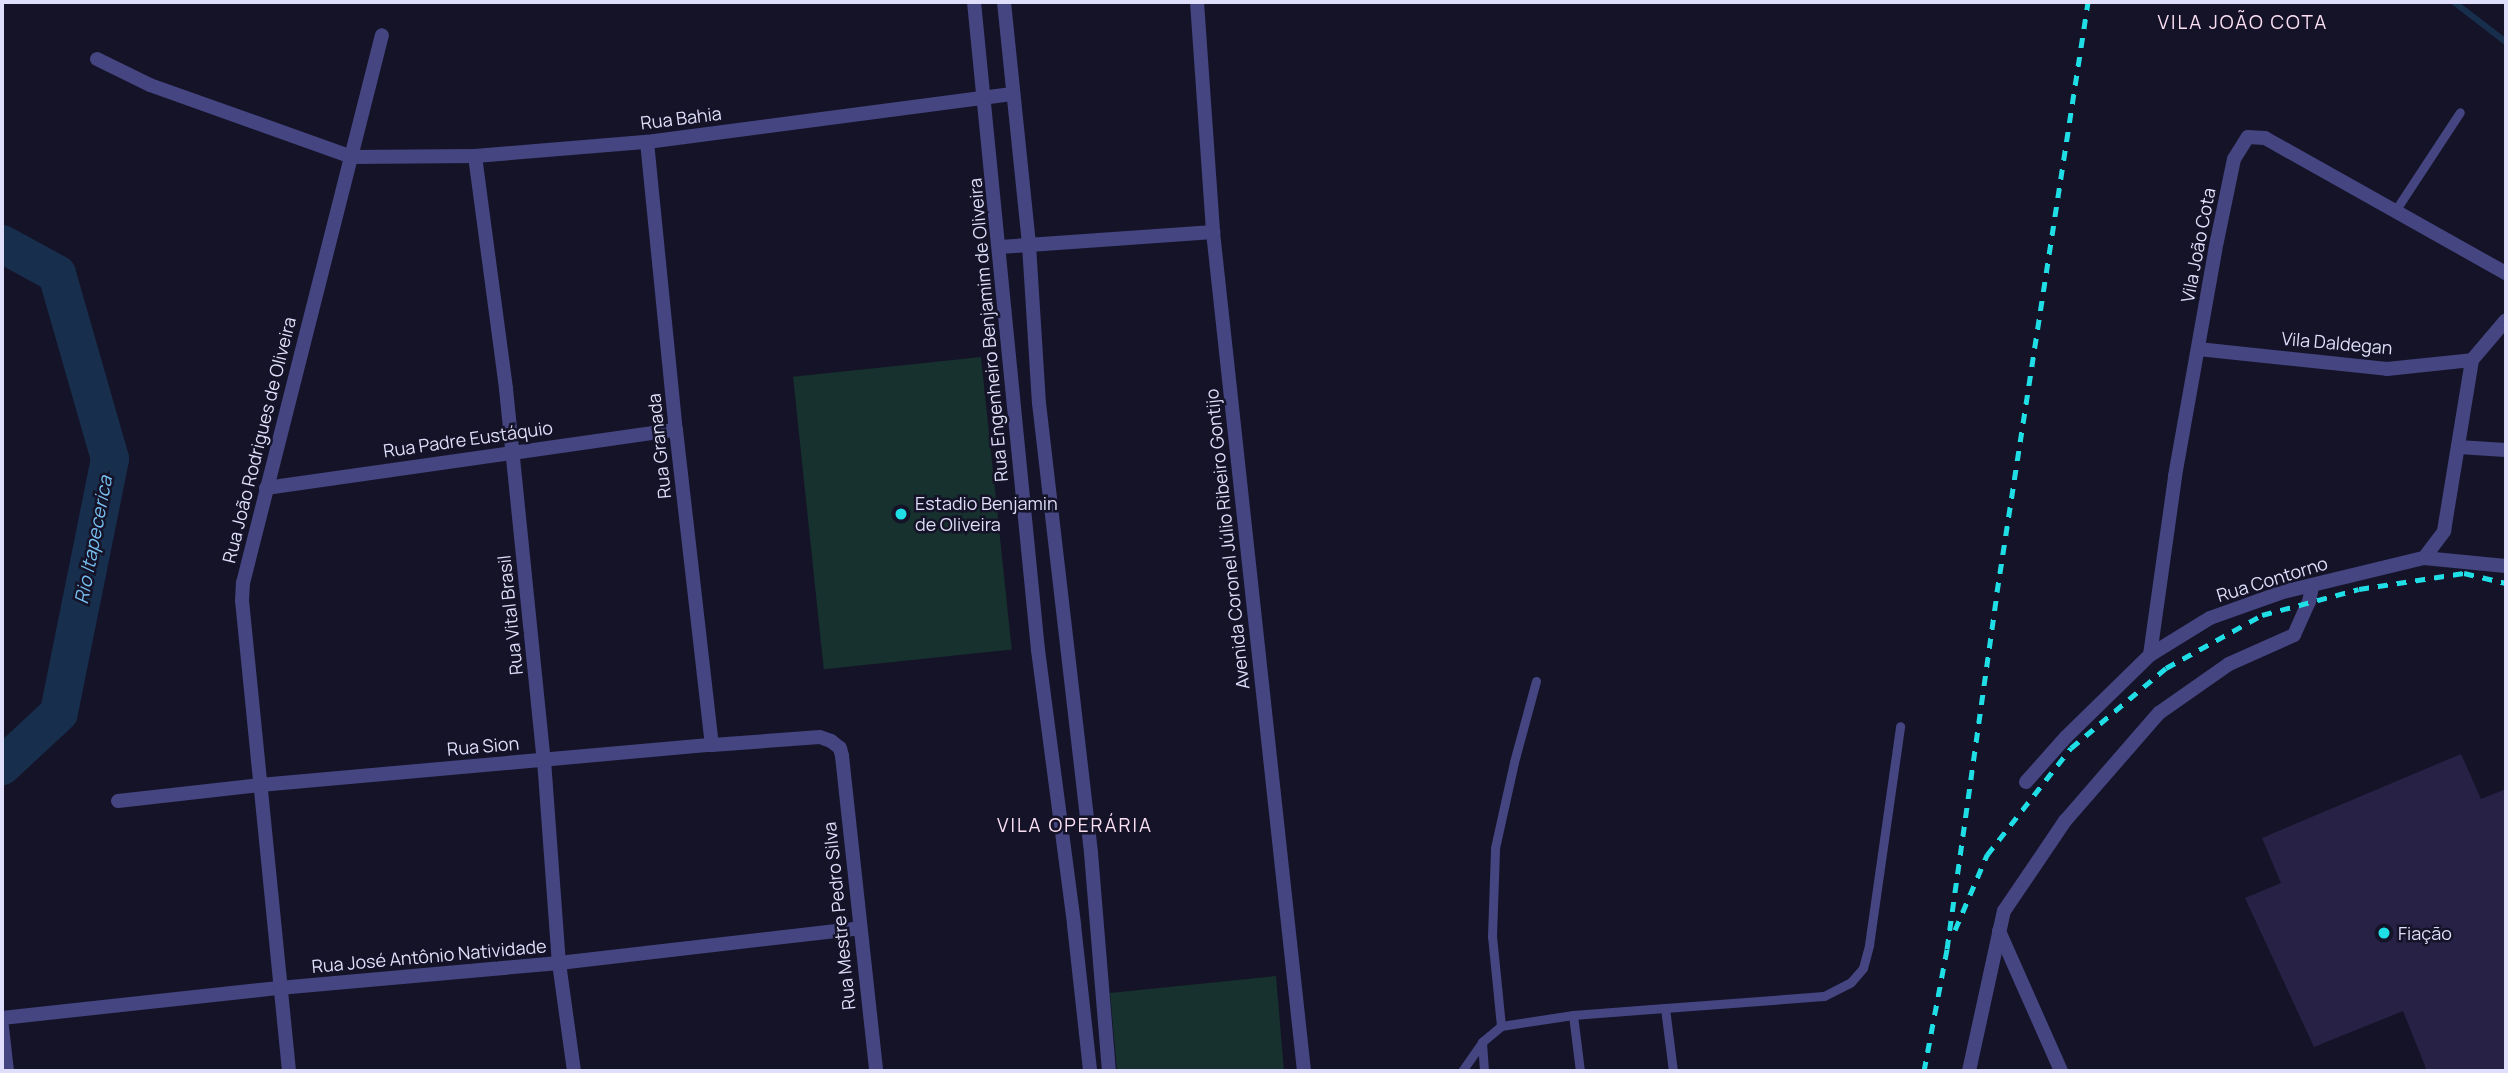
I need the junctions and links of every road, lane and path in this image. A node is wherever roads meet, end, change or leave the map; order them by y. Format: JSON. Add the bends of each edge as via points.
{"nodes":[{"id":1,"x":974,"y":2,"type":"edge"},
{"id":2,"x":1004,"y":2,"type":"edge"},
{"id":3,"x":1197,"y":2,"type":"edge"},
{"id":4,"x":382,"y":35,"type":"dead end"},
{"id":5,"x":97,"y":59,"type":"dead end"},
{"id":6,"x":1013,"y":94,"type":"junction"},
{"id":7,"x":985,"y":98,"type":"junction"},
{"id":8,"x":2460,"y":112,"type":"dead end"},
{"id":9,"x":648,"y":142,"type":"junction"},
{"id":10,"x":475,"y":156,"type":"junction"},
{"id":11,"x":352,"y":157,"type":"junction"},
{"id":12,"x":2395,"y":211,"type":"junction"},
{"id":13,"x":1213,"y":232,"type":"junction"},
{"id":14,"x":1029,"y":245,"type":"junction"},
{"id":15,"x":1000,"y":247,"type":"junction"},
{"id":16,"x":2506,"y":273,"type":"edge"},
{"id":17,"x":2506,"y":320,"type":"edge"},
{"id":18,"x":2198,"y":349,"type":"junction"},
{"id":19,"x":2472,"y":360,"type":"junction"},
{"id":20,"x":676,"y":430,"type":"junction"},
{"id":21,"x":2458,"y":447,"type":"junction"},
{"id":22,"x":2506,"y":450,"type":"edge"},
{"id":23,"x":512,"y":452,"type":"junction"},
{"id":24,"x":266,"y":488,"type":"junction"},
{"id":25,"x":2424,"y":558,"type":"junction"},
{"id":26,"x":2506,"y":566,"type":"edge"},
{"id":27,"x":2312,"y":586,"type":"junction"},
{"id":28,"x":2150,"y":656,"type":"junction"},
{"id":29,"x":1536,"y":681,"type":"dead end"},
{"id":30,"x":1900,"y":726,"type":"dead end"},
{"id":31,"x":712,"y":745,"type":"junction"},
{"id":32,"x":842,"y":756,"type":"joint"},
{"id":33,"x":544,"y":760,"type":"junction"},
{"id":34,"x":2026,"y":782,"type":"dead end"},
{"id":35,"x":260,"y":785,"type":"junction"},
{"id":36,"x":118,"y":802,"type":"dead end"},
{"id":37,"x":1097,"y":922,"type":"junction"},
{"id":38,"x":1074,"y":925,"type":"junction"},
{"id":39,"x":860,"y":928,"type":"junction"},
{"id":40,"x":2000,"y":931,"type":"junction"},
{"id":41,"x":559,"y":963,"type":"junction"},
{"id":42,"x":279,"y":988,"type":"junction"},
{"id":43,"x":1665,"y":1008,"type":"junction"},
{"id":44,"x":1573,"y":1015,"type":"junction"},
{"id":45,"x":2,"y":1018,"type":"edge"},
{"id":46,"x":1501,"y":1026,"type":"junction"},
{"id":47,"x":2,"y":1027,"type":"edge"},
{"id":48,"x":1482,"y":1042,"type":"junction"},
{"id":49,"x":7,"y":1071,"type":"edge"},
{"id":50,"x":289,"y":1071,"type":"edge"},
{"id":51,"x":573,"y":1071,"type":"edge"},
{"id":52,"x":876,"y":1071,"type":"edge"},
{"id":53,"x":1090,"y":1071,"type":"edge"},
{"id":54,"x":1109,"y":1071,"type":"edge"},
{"id":55,"x":1304,"y":1071,"type":"edge"},
{"id":56,"x":1462,"y":1071,"type":"edge"},
{"id":57,"x":1484,"y":1071,"type":"edge"},
{"id":58,"x":1580,"y":1071,"type":"edge"},
{"id":59,"x":1673,"y":1071,"type":"edge"},
{"id":60,"x":1969,"y":1071,"type":"edge"},
{"id":61,"x":2061,"y":1071,"type":"edge"}],
"edges":[{"from":1,"to":7,"type":"street","name":"Rua Engenheiro Benjamim de Oliveira"},
{"from":2,"to":6,"type":"street"},
{"from":3,"to":13,"type":"street","name":"Avenida Coronel Júlio Ribeiro Gontijo"},
{"from":4,"to":11,"type":"street","name":"Rua João Rodrigues de Oliveira"},
{"from":5,"to":11,"type":"street","via":[[150,85]]},
{"from":6,"to":7,"type":"street","name":"Rua Bahia"},
{"from":6,"to":14,"type":"street"},
{"from":7,"to":9,"type":"street","name":"Rua Bahia"},
{"from":7,"to":15,"type":"street","name":"Rua Engenheiro Benjamim de Oliveira"},
{"from":8,"to":12,"type":"lane"},
{"from":9,"to":10,"type":"street","name":"Rua Bahia"},
{"from":9,"to":20,"type":"street","name":"Rua Granada"},
{"from":10,"to":11,"type":"street","name":"Rua Bahia"},
{"from":10,"to":23,"type":"street","name":"Rua Vital Brasil"},
{"from":11,"to":24,"type":"street","name":"Rua João Rodrigues de Oliveira"},
{"from":12,"to":16,"type":"street","name":"Vila João Cota"},
{"from":12,"to":18,"type":"street","name":"Vila João Cota","via":[[2265,138],[2248,137],[2234,159]]},
{"from":13,"to":14,"type":"street"},
{"from":13,"to":55,"type":"street","name":"Avenida Coronel Júlio Ribeiro Gontijo"},
{"from":14,"to":15,"type":"street"},
{"from":14,"to":37,"type":"street","via":[[1039,403]]},
{"from":15,"to":38,"type":"street","name":"Rua Engenheiro Benjamim de Oliveira","via":[[1038,650]]},
{"from":17,"to":19,"type":"street"},
{"from":18,"to":19,"type":"street","name":"Vila Daldegan","via":[[2387,369]]},
{"from":18,"to":28,"type":"street","name":"Vila João Cota"},
{"from":19,"to":21,"type":"street"},
{"from":20,"to":23,"type":"street","name":"Rua Padre Eustáquio"},
{"from":20,"to":31,"type":"street","name":"Rua Granada"},
{"from":21,"to":22,"type":"street"},
{"from":21,"to":25,"type":"street","via":[[2444,531]]},
{"from":23,"to":24,"type":"street","name":"Rua Padre Eustáquio"},
{"from":23,"to":33,"type":"street","name":"Rua Vital Brasil"},
{"from":24,"to":35,"type":"street","name":"Rua João Rodrigues de Oliveira","via":[[248,554],[242,601]]},
{"from":25,"to":26,"type":"street","name":"Rua Contorno"},
{"from":25,"to":27,"type":"street","name":"Rua Contorno"},
{"from":27,"to":28,"type":"street","name":"Rua Contorno","via":[[2210,618]]},
{"from":27,"to":40,"type":"street","via":[[2294,635],[2229,664],[2159,713],[2065,821],[2004,911]]},
{"from":28,"to":34,"type":"street","name":"Rua Contorno"},
{"from":29,"to":46,"type":"lane","via":[[1495,848],[1492,936]]},
{"from":30,"to":43,"type":"lane","via":[[1864,968],[1851,982],[1824,996]]},
{"from":31,"to":32,"type":"street","name":"Rua Sion","via":[[820,737],[837,744]]},
{"from":31,"to":33,"type":"street","name":"Rua Sion"},
{"from":32,"to":39,"type":"street","name":"Rua Mestre Pedro Silva"},
{"from":33,"to":35,"type":"street","name":"Rua Sion"},
{"from":33,"to":41,"type":"street","name":"Rua Vital Brasil"},
{"from":35,"to":36,"type":"street","name":"Rua Sion"},
{"from":35,"to":42,"type":"street","name":"Rua João Rodrigues de Oliveira"},
{"from":37,"to":38,"type":"street"},
{"from":37,"to":54,"type":"street"},
{"from":38,"to":53,"type":"street","name":"Rua Engenheiro Benjamim de Oliveira"},
{"from":39,"to":41,"type":"street","name":"Rua José Antônio Natividade"},
{"from":39,"to":52,"type":"street","name":"Rua Mestre Pedro Silva"},
{"from":40,"to":60,"type":"street"},
{"from":40,"to":61,"type":"street"},
{"from":41,"to":42,"type":"street","name":"Rua José Antônio Natividade"},
{"from":41,"to":51,"type":"street","name":"Rua Vital Brasil"},
{"from":42,"to":45,"type":"street","name":"Rua José Antônio Natividade"},
{"from":42,"to":50,"type":"street","name":"Rua João Rodrigues de Oliveira"},
{"from":43,"to":44,"type":"lane"},
{"from":43,"to":59,"type":"lane"},
{"from":44,"to":46,"type":"lane"},
{"from":44,"to":58,"type":"lane"},
{"from":46,"to":48,"type":"lane"},
{"from":47,"to":49,"type":"street"},
{"from":48,"to":56,"type":"lane"},
{"from":48,"to":57,"type":"lane"}]}
